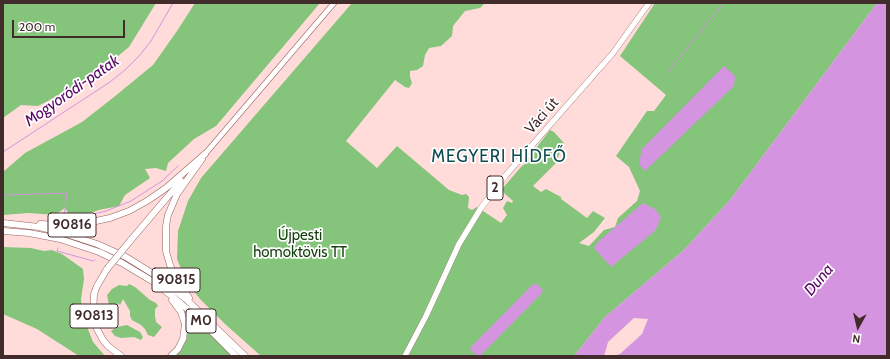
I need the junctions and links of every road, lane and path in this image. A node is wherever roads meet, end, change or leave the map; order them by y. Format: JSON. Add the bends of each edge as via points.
{"nodes":[{"id":1,"x":334,"y":3,"type":"edge"},
{"id":2,"x":649,"y":3,"type":"edge"},
{"id":3,"x":205,"y":154,"type":"junction"},
{"id":4,"x":3,"y":223,"type":"edge"},
{"id":5,"x":3,"y":231,"type":"edge"},
{"id":6,"x":164,"y":290,"type":"junction"},
{"id":7,"x":212,"y":323,"type":"junction"},
{"id":8,"x":121,"y":356,"type":"edge"},
{"id":9,"x":171,"y":356,"type":"edge"},
{"id":10,"x":236,"y":356,"type":"edge"},
{"id":11,"x":246,"y":356,"type":"edge"},
{"id":12,"x":405,"y":356,"type":"edge"}],
"edges":[{"from":1,"to":3,"type":"main road"},
{"from":2,"to":12,"type":"main road","name":"Váci út","number":"2","via":[[613,53],[506,175],[481,208],[459,244]]},
{"from":3,"to":4,"type":"highway","number":"90816","via":[[158,195],[110,218],[73,225],[13,221]]},
{"from":3,"to":7,"type":"highway","number":"90815","via":[[177,194],[168,215],[165,237],[166,251],[175,277],[188,297]]},
{"from":3,"to":8,"type":"highway","number":"90813","bridge":true,"via":[[106,269],[97,286],[93,301],[97,329],[108,346]]},
{"from":4,"to":7,"type":"highway","number":"M0","via":[[60,232],[114,251],[146,268]]},
{"from":5,"to":6,"type":"highway","number":"M0","via":[[60,239],[99,252],[135,270]]},
{"from":6,"to":9,"type":"highway","via":[[179,307],[185,324],[182,343]]},
{"from":6,"to":10,"type":"highway","number":"M0","via":[[187,308]]},
{"from":7,"to":11,"type":"highway","number":"M0"}]}
